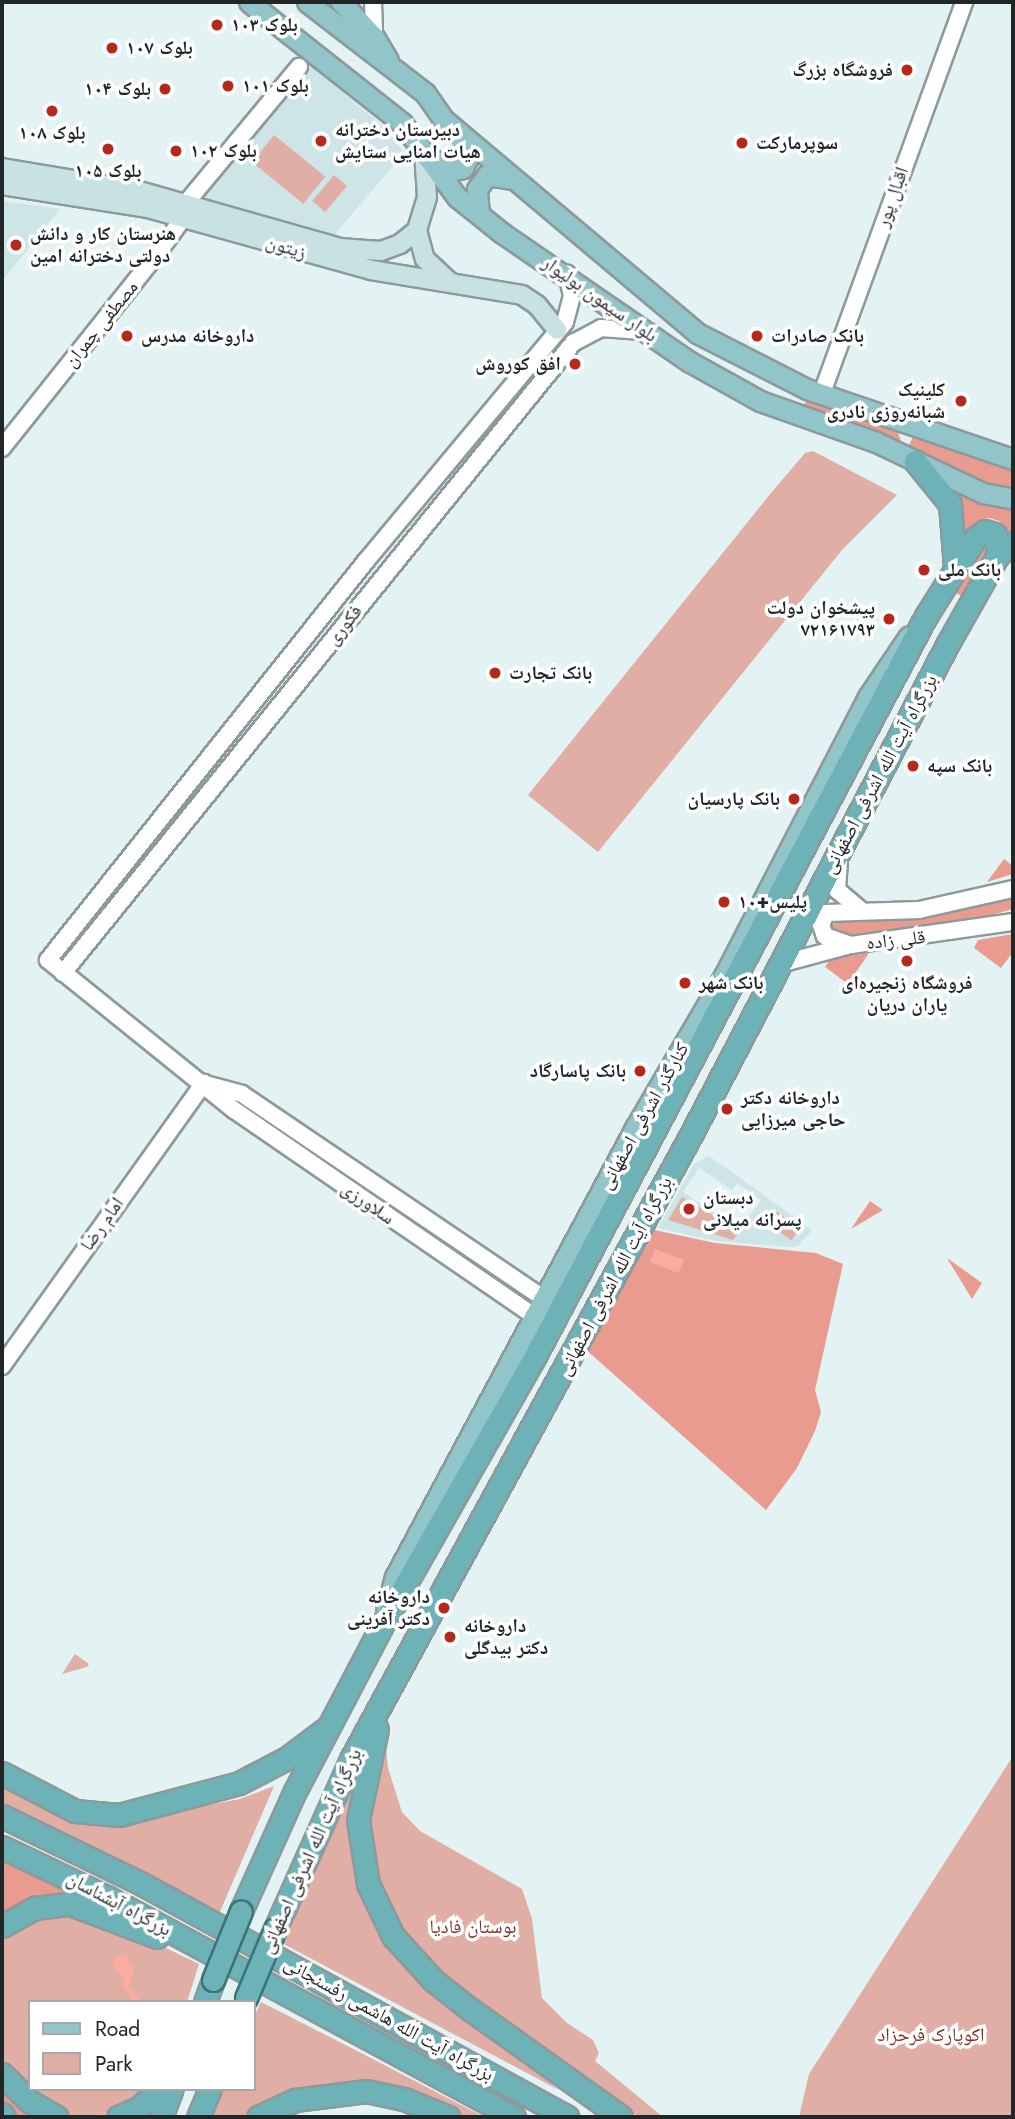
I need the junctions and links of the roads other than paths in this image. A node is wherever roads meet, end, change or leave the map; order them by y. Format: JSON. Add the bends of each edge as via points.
{"nodes":[{"id":1,"x":249,"y":2,"type":"edge"},
{"id":2,"x":307,"y":2,"type":"edge"},
{"id":3,"x":341,"y":2,"type":"edge"},
{"id":4,"x":373,"y":2,"type":"edge"},
{"id":5,"x":964,"y":2,"type":"edge"},
{"id":6,"x":374,"y":37,"type":"junction"},
{"id":7,"x":299,"y":67,"type":"dead end"},
{"id":8,"x":394,"y":70,"type":"junction"},
{"id":9,"x":443,"y":119,"type":"junction"},
{"id":10,"x":424,"y":152,"type":"junction"},
{"id":11,"x":2,"y":168,"type":"edge"},
{"id":12,"x":514,"y":179,"type":"junction"},
{"id":13,"x":2,"y":185,"type":"edge"},
{"id":14,"x":185,"y":210,"type":"junction"},
{"id":15,"x":479,"y":214,"type":"junction"},
{"id":16,"x":417,"y":230,"type":"junction"},
{"id":17,"x":567,"y":274,"type":"junction"},
{"id":18,"x":450,"y":282,"type":"junction"},
{"id":19,"x":557,"y":331,"type":"junction"},
{"id":20,"x":651,"y":335,"type":"junction"},
{"id":21,"x":822,"y":393,"type":"junction"},
{"id":22,"x":1013,"y":447,"type":"edge"},
{"id":23,"x":2,"y":448,"type":"edge"},
{"id":24,"x":1004,"y":457,"type":"edge"},
{"id":25,"x":915,"y":461,"type":"junction"},
{"id":26,"x":1013,"y":499,"type":"edge"},
{"id":27,"x":1005,"y":549,"type":"edge"},
{"id":28,"x":955,"y":569,"type":"junction"},
{"id":29,"x":926,"y":616,"type":"junction"},
{"id":30,"x":845,"y":842,"type":"junction"},
{"id":31,"x":1013,"y":889,"type":"edge"},
{"id":32,"x":863,"y":911,"type":"junction"},
{"id":33,"x":1013,"y":922,"type":"edge"},
{"id":34,"x":851,"y":945,"type":"junction"},
{"id":35,"x":48,"y":960,"type":"joint"},
{"id":36,"x":779,"y":964,"type":"junction"},
{"id":37,"x":63,"y":973,"type":"junction"},
{"id":38,"x":204,"y":1083,"type":"junction"},
{"id":39,"x":493,"y":1264,"type":"junction"},
{"id":40,"x":482,"y":1282,"type":"junction"},
{"id":41,"x":542,"y":1309,"type":"junction"},
{"id":42,"x":2,"y":1366,"type":"edge"},
{"id":43,"x":381,"y":1627,"type":"junction"},
{"id":44,"x":385,"y":1700,"type":"junction"},
{"id":45,"x":334,"y":1722,"type":"junction"},
{"id":46,"x":2,"y":1773,"type":"edge"},
{"id":47,"x":2,"y":1816,"type":"edge"},
{"id":48,"x":3,"y":1847,"type":"edge"},
{"id":49,"x":211,"y":1921,"type":"joint"},
{"id":50,"x":2,"y":1926,"type":"edge"},
{"id":51,"x":234,"y":1966,"type":"junction"},
{"id":52,"x":206,"y":2000,"type":"edge"},
{"id":53,"x":246,"y":2000,"type":"edge"},
{"id":54,"x":2,"y":2074,"type":"edge"},
{"id":55,"x":157,"y":2091,"type":"edge"},
{"id":56,"x":172,"y":2091,"type":"edge"},
{"id":57,"x":209,"y":2091,"type":"edge"},
{"id":58,"x":57,"y":2117,"type":"edge"},
{"id":59,"x":118,"y":2117,"type":"edge"},
{"id":60,"x":161,"y":2117,"type":"edge"},
{"id":61,"x":198,"y":2117,"type":"edge"},
{"id":62,"x":258,"y":2117,"type":"edge"},
{"id":63,"x":448,"y":2117,"type":"edge"},
{"id":64,"x":514,"y":2117,"type":"edge"},
{"id":65,"x":567,"y":2117,"type":"edge"},
{"id":66,"x":621,"y":2117,"type":"edge"}],
"edges":[{"from":1,"to":10,"type":"main road","name":"بلوار سیمون بولیوار","via":[[391,113]]},
{"from":2,"to":8,"type":"main road","name":"بلوار سیمون بولیوار"},
{"from":3,"to":6,"type":"main road"},
{"from":4,"to":6,"type":"street"},
{"from":5,"to":21,"type":"street","name":"اقبال پور"},
{"from":6,"to":8,"type":"main road"},
{"from":7,"to":14,"type":"street","name":"مصطفی چمران"},
{"from":8,"to":9,"type":"main road","name":"بلوار سیمون بولیوار","via":[[425,93]]},
{"from":9,"to":10,"type":"main road","via":[[467,150],[467,164],[449,171]]},
{"from":9,"to":12,"type":"main road","name":"بلوار سیمون بولیوار"},
{"from":10,"to":15,"type":"main road","name":"بلوار سیمون بولیوار","via":[[457,197]]},
{"from":10,"to":16,"type":"main road","via":[[427,197]]},
{"from":11,"to":14,"type":"main road","name":"زیتون"},
{"from":12,"to":15,"type":"main road","via":[[487,175],[477,189]]},
{"from":12,"to":21,"type":"main road","name":"بلوار سیمون بولیوار","via":[[697,333],[741,359]]},
{"from":13,"to":14,"type":"main road","name":"زیتون"},
{"from":14,"to":16,"type":"main road","name":"زیتون","via":[[360,251],[400,244]]},
{"from":14,"to":18,"type":"main road","name":"زیتون","via":[[371,270]]},
{"from":14,"to":23,"type":"street","name":"مصطفی چمران"},
{"from":15,"to":17,"type":"main road","name":"بلوار سیمون بولیوار"},
{"from":16,"to":18,"type":"main road","via":[[425,259]]},
{"from":17,"to":19,"type":"street","name":"فکوری","via":[[570,312]]},
{"from":17,"to":20,"type":"main road","name":"بلوار سیمون بولیوار"},
{"from":18,"to":19,"type":"main road","name":"زیتون","via":[[522,295],[537,305]]},
{"from":19,"to":35,"type":"street","name":"فکوری"},
{"from":20,"to":25,"type":"main road","name":"بلوار سیمون بولیوار","via":[[760,401],[853,433]]},
{"from":20,"to":37,"type":"street","name":"فکوری","via":[[617,326],[587,332],[573,343]]},
{"from":21,"to":24,"type":"main road","name":"بلوار سیمون بولیوار"},
{"from":22,"to":24,"type":"street"},
{"from":25,"to":26,"type":"main road","name":"بلوار سیمون بولیوار","via":[[983,493]]},
{"from":25,"to":28,"type":"highway","via":[[950,504]]},
{"from":27,"to":28,"type":"highway","name":"بزرگراه آیت الله اشرفی اصفهانی","via":[[995,534],[985,531],[975,538]]},
{"from":27,"to":30,"type":"highway","name":"بزرگراه آیت الله اشرفی اصفهانی"},
{"from":28,"to":29,"type":"highway","name":"بزرگراه آیت الله اشرفی اصفهانی"},
{"from":29,"to":41,"type":"main road","name":"کنارگذر اشرفی اصفهانی","via":[[896,651],[868,697],[725,974],[635,1128]]},
{"from":29,"to":43,"type":"highway","name":"بزرگراه آیت الله اشرفی اصفهانی","via":[[537,1354]]},
{"from":30,"to":32,"type":"street","name":"قلی زاده","via":[[836,867],[837,890]]},
{"from":30,"to":36,"type":"highway","name":"بزرگراه آیت الله اشرفی اصفهانی"},
{"from":31,"to":32,"type":"street","name":"قلی زاده","via":[[919,910]]},
{"from":32,"to":34,"type":"street","via":[[837,909],[822,920],[830,940]]},
{"from":33,"to":34,"type":"street","name":"قلی زاده"},
{"from":34,"to":36,"type":"street","name":"قلی زاده"},
{"from":35,"to":37,"type":"street","name":"سلاورزی"},
{"from":36,"to":44,"type":"highway","name":"بزرگراه آیت الله اشرفی اصفهانی"},
{"from":37,"to":38,"type":"street","name":"سلاورزی"},
{"from":38,"to":39,"type":"street","name":"سلاورزی","via":[[242,1094]]},
{"from":38,"to":40,"type":"street","name":"سلاورزی","via":[[234,1110]]},
{"from":38,"to":42,"type":"street","name":"امام رضا"},
{"from":39,"to":40,"type":"street"},
{"from":39,"to":41,"type":"street","name":"سلاورزی"},
{"from":40,"to":41,"type":"street","name":"سلاورزی"},
{"from":41,"to":43,"type":"main road","name":"کنارگذر اشرفی اصفهانی","via":[[395,1577]]},
{"from":43,"to":45,"type":"highway","name":"بزرگراه آیت الله اشرفی اصفهانی"},
{"from":44,"to":53,"type":"highway","name":"بزرگراه آیت الله اشرفی اصفهانی","bridge":true,"via":[[332,1795]]},
{"from":44,"to":66,"type":"highway","via":[[358,1820],[368,1884],[380,1913],[410,1957],[435,1981]]},
{"from":45,"to":46,"type":"highway","via":[[287,1758],[239,1783],[119,1815],[75,1811]]},
{"from":45,"to":52,"type":"highway","name":"بزرگراه آیت الله اشرفی اصفهانی","bridge":true,"via":[[294,1793]]},
{"from":47,"to":49,"type":"highway","name":"بزرگراه آبشناسان"},
{"from":48,"to":51,"type":"highway","name":"بزرگراه آبشناسان"},
{"from":49,"to":65,"type":"highway","name":"بزرگراه آیت الله هاشمی رفسنجانی"},
{"from":50,"to":51,"type":"highway","via":[[36,1908],[70,1904]]},
{"from":51,"to":64,"type":"highway","name":"بزرگراه آیت الله هاشمی رفسنجانی"},
{"from":54,"to":58,"type":"highway","via":[[29,2101]]},
{"from":55,"to":59,"type":"highway","via":[[139,2108]]},
{"from":56,"to":60,"type":"highway"},
{"from":57,"to":61,"type":"highway"},
{"from":62,"to":63,"type":"highway","via":[[295,2100],[366,2091],[404,2099]]}]}
